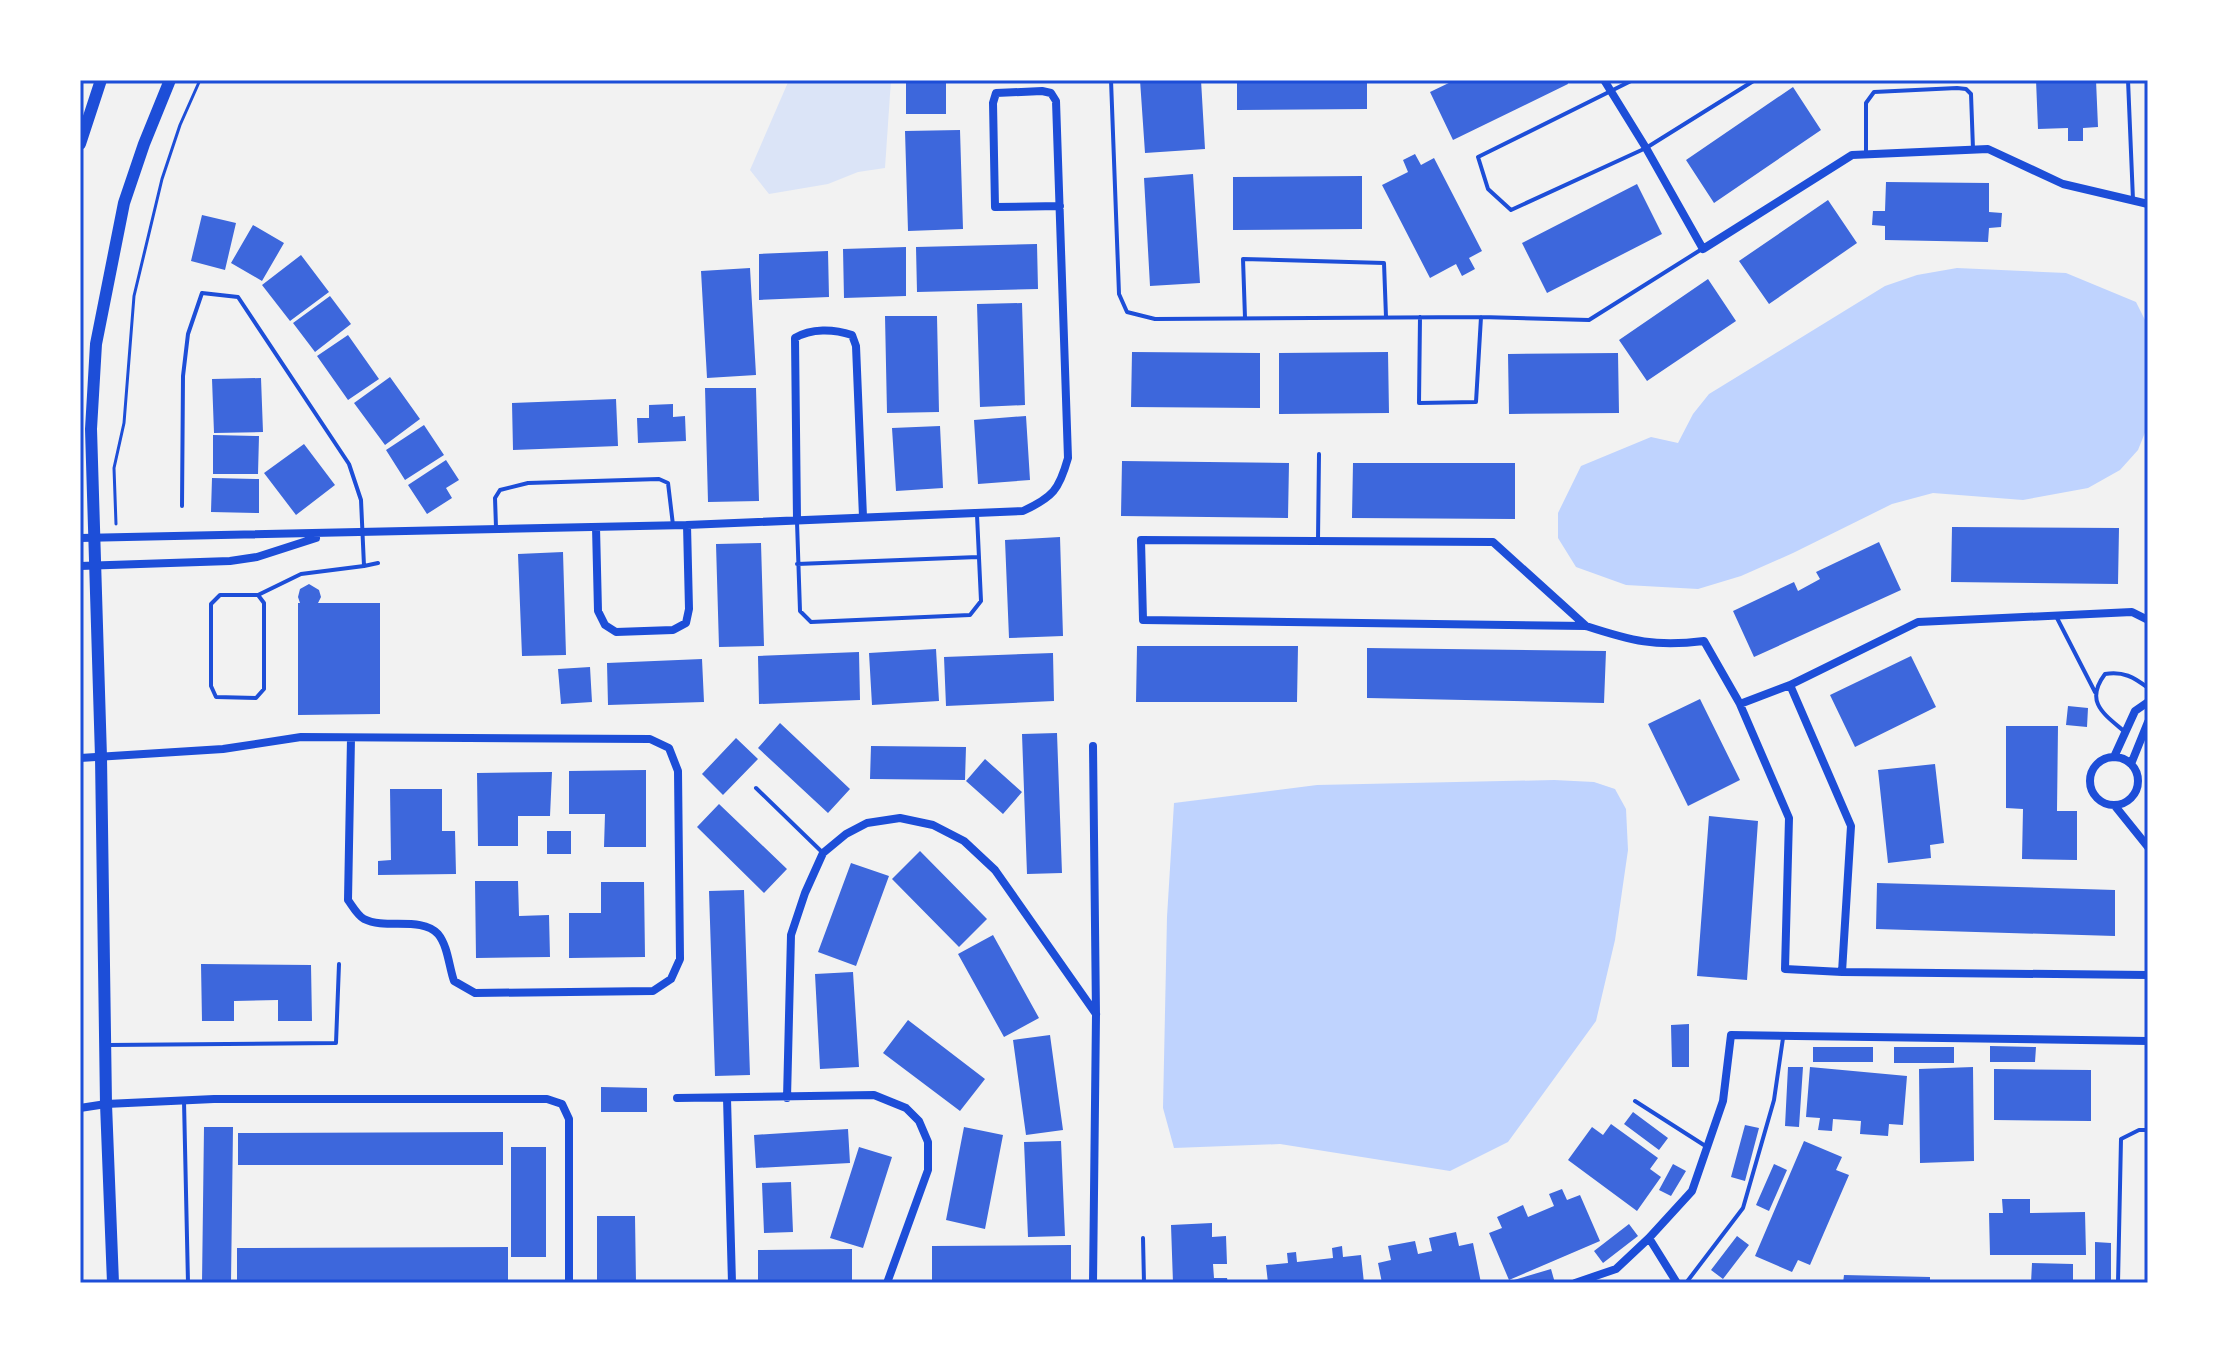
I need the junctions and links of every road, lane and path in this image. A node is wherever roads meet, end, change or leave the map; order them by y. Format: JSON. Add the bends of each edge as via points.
{"nodes":[{"id":1,"x":101,"y":80,"type":"edge"},
{"id":2,"x":170,"y":80,"type":"edge"},
{"id":3,"x":200,"y":80,"type":"edge"},
{"id":4,"x":1111,"y":80,"type":"edge"},
{"id":5,"x":1604,"y":80,"type":"edge"},
{"id":6,"x":1633,"y":80,"type":"edge"},
{"id":7,"x":1755,"y":80,"type":"edge"},
{"id":8,"x":2128,"y":80,"type":"edge"},
{"id":9,"x":1612,"y":92,"type":"junction"},
{"id":10,"x":80,"y":144,"type":"edge"},
{"id":11,"x":1646,"y":148,"type":"junction"},
{"id":12,"x":1973,"y":149,"type":"junction"},
{"id":13,"x":1866,"y":154,"type":"junction"},
{"id":14,"x":2133,"y":200,"type":"junction"},
{"id":15,"x":2148,"y":204,"type":"edge"},
{"id":16,"x":1060,"y":206,"type":"junction"},
{"id":17,"x":1703,"y":249,"type":"junction"},
{"id":18,"x":1386,"y":317,"type":"junction"},
{"id":19,"x":1420,"y":317,"type":"junction"},
{"id":20,"x":1481,"y":317,"type":"junction"},
{"id":21,"x":1245,"y":318,"type":"junction"},
{"id":22,"x":1319,"y":454,"type":"dead end"},
{"id":23,"x":182,"y":506,"type":"dead end"},
{"id":24,"x":977,"y":512,"type":"junction"},
{"id":25,"x":863,"y":517,"type":"junction"},
{"id":26,"x":797,"y":520,"type":"junction"},
{"id":27,"x":673,"y":525,"type":"junction"},
{"id":28,"x":687,"y":525,"type":"junction"},
{"id":29,"x":596,"y":527,"type":"junction"},
{"id":30,"x":497,"y":530,"type":"junction"},
{"id":31,"x":363,"y":533,"type":"junction"},
{"id":32,"x":328,"y":534,"type":"junction"},
{"id":33,"x":80,"y":538,"type":"edge"},
{"id":34,"x":117,"y":538,"type":"junction"},
{"id":35,"x":94,"y":539,"type":"junction"},
{"id":36,"x":1318,"y":541,"type":"junction"},
{"id":37,"x":978,"y":557,"type":"junction"},
{"id":38,"x":378,"y":563,"type":"dead end"},
{"id":39,"x":797,"y":564,"type":"junction"},
{"id":40,"x":80,"y":566,"type":"edge"},
{"id":41,"x":95,"y":566,"type":"junction"},
{"id":42,"x":364,"y":566,"type":"junction"},
{"id":43,"x":258,"y":595,"type":"junction"},
{"id":44,"x":2056,"y":616,"type":"junction"},
{"id":45,"x":2148,"y":620,"type":"edge"},
{"id":46,"x":1586,"y":626,"type":"junction"},
{"id":47,"x":1790,"y":685,"type":"junction"},
{"id":48,"x":2148,"y":688,"type":"edge"},
{"id":49,"x":2095,"y":693,"type":"junction"},
{"id":50,"x":1739,"y":702,"type":"junction"},
{"id":51,"x":2148,"y":702,"type":"edge"},
{"id":52,"x":2148,"y":722,"type":"edge"},
{"id":53,"x":2125,"y":732,"type":"junction"},
{"id":54,"x":351,"y":738,"type":"junction"},
{"id":55,"x":1093,"y":746,"type":"dead end"},
{"id":56,"x":101,"y":757,"type":"junction"},
{"id":57,"x":2114,"y":757,"type":"junction"},
{"id":58,"x":80,"y":758,"type":"edge"},
{"id":59,"x":2133,"y":765,"type":"junction"},
{"id":60,"x":2148,"y":767,"type":"edge"},
{"id":61,"x":756,"y":788,"type":"dead end"},
{"id":62,"x":2137,"y":790,"type":"junction"},
{"id":63,"x":2148,"y":790,"type":"edge"},
{"id":64,"x":2115,"y":806,"type":"junction"},
{"id":65,"x":2148,"y":847,"type":"edge"},
{"id":66,"x":823,"y":853,"type":"junction"},
{"id":67,"x":339,"y":964,"type":"dead end"},
{"id":68,"x":1842,"y":972,"type":"junction"},
{"id":69,"x":2148,"y":975,"type":"edge"},
{"id":70,"x":1096,"y":1014,"type":"junction"},
{"id":71,"x":1783,"y":1036,"type":"junction"},
{"id":72,"x":2148,"y":1041,"type":"edge"},
{"id":73,"x":105,"y":1045,"type":"junction"},
{"id":74,"x":677,"y":1098,"type":"dead end"},
{"id":75,"x":727,"y":1098,"type":"junction"},
{"id":76,"x":787,"y":1098,"type":"junction"},
{"id":77,"x":184,"y":1101,"type":"junction"},
{"id":78,"x":1635,"y":1101,"type":"dead end"},
{"id":79,"x":106,"y":1104,"type":"junction"},
{"id":80,"x":80,"y":1108,"type":"edge"},
{"id":81,"x":2148,"y":1130,"type":"edge"},
{"id":82,"x":1707,"y":1147,"type":"junction"},
{"id":83,"x":1143,"y":1238,"type":"dead end"},
{"id":84,"x":1649,"y":1238,"type":"junction"},
{"id":85,"x":113,"y":1283,"type":"edge"},
{"id":86,"x":188,"y":1283,"type":"edge"},
{"id":87,"x":569,"y":1283,"type":"edge"},
{"id":88,"x":732,"y":1283,"type":"edge"},
{"id":89,"x":887,"y":1283,"type":"edge"},
{"id":90,"x":1093,"y":1283,"type":"edge"},
{"id":91,"x":1144,"y":1283,"type":"edge"},
{"id":92,"x":1575,"y":1283,"type":"edge"},
{"id":93,"x":1677,"y":1283,"type":"edge"},
{"id":94,"x":1686,"y":1283,"type":"edge"},
{"id":95,"x":2118,"y":1283,"type":"edge"}],
"edges":[{"from":1,"to":10,"type":"main road"},
{"from":2,"to":35,"type":"main road","via":[[124,203],[96,344],[91,429]]},
{"from":3,"to":34,"type":"path","via":[[162,179],[134,296],[124,423],[114,468]]},
{"from":4,"to":21,"type":"lane","via":[[1119,294],[1127,312],[1155,319]]},
{"from":5,"to":9,"type":"street"},
{"from":6,"to":9,"type":"lane"},
{"from":7,"to":11,"type":"lane"},
{"from":8,"to":14,"type":"lane"},
{"from":9,"to":11,"type":"street"},
{"from":9,"to":11,"type":"lane","via":[[1478,157],[1488,189],[1511,210]]},
{"from":11,"to":17,"type":"street"},
{"from":12,"to":13,"type":"street"},
{"from":12,"to":13,"type":"lane","via":[[1971,94],[1957,88],[1874,92],[1866,103]]},
{"from":12,"to":14,"type":"street","via":[[1988,149],[2063,184]]},
{"from":13,"to":17,"type":"street","via":[[1852,155]]},
{"from":14,"to":15,"type":"street"},
{"from":16,"to":16,"type":"street","via":[[1056,101],[1042,91],[996,93],[995,207]]},
{"from":16,"to":24,"type":"street","via":[[1068,458],[1061,484],[1023,511]]},
{"from":17,"to":20,"type":"lane","via":[[1589,320]]},
{"from":18,"to":19,"type":"lane"},
{"from":18,"to":21,"type":"lane"},
{"from":18,"to":21,"type":"lane","via":[[1384,263],[1243,259]]},
{"from":19,"to":20,"type":"lane"},
{"from":19,"to":20,"type":"lane","via":[[1419,403],[1476,402]]},
{"from":22,"to":36,"type":"lane"},
{"from":23,"to":31,"type":"lane","via":[[188,334],[202,293],[238,297],[349,464],[361,500]]},
{"from":24,"to":25,"type":"street"},
{"from":24,"to":37,"type":"lane"},
{"from":25,"to":26,"type":"street"},
{"from":25,"to":26,"type":"street","via":[[856,346],[852,335],[839,331],[805,332],[795,338]]},
{"from":26,"to":28,"type":"street"},
{"from":26,"to":39,"type":"lane"},
{"from":27,"to":28,"type":"street"},
{"from":27,"to":29,"type":"street"},
{"from":27,"to":30,"type":"lane","via":[[671,492],[659,479],[528,483],[500,490],[495,498]]},
{"from":28,"to":29,"type":"street","via":[[686,623],[673,630],[616,632],[598,611]]},
{"from":29,"to":30,"type":"street"},
{"from":30,"to":31,"type":"street"},
{"from":31,"to":32,"type":"street"},
{"from":31,"to":42,"type":"lane"},
{"from":32,"to":34,"type":"street"},
{"from":32,"to":41,"type":"street","via":[[230,561]]},
{"from":33,"to":35,"type":"street"},
{"from":34,"to":35,"type":"street"},
{"from":35,"to":41,"type":"main road"},
{"from":36,"to":46,"type":"street","via":[[1493,542]]},
{"from":36,"to":46,"type":"street","via":[[1141,540],[1143,620]]},
{"from":37,"to":39,"type":"lane"},
{"from":37,"to":39,"type":"lane","via":[[981,601],[970,615],[811,622],[800,611]]},
{"from":38,"to":42,"type":"lane"},
{"from":40,"to":41,"type":"street"},
{"from":41,"to":56,"type":"main road"},
{"from":42,"to":43,"type":"lane","via":[[301,574]]},
{"from":43,"to":43,"type":"lane","via":[[220,595],[211,604],[211,686],[216,697],[256,698],[264,689],[264,603]]},
{"from":44,"to":45,"type":"street","via":[[2132,612]]},
{"from":44,"to":47,"type":"street","via":[[1918,622]]},
{"from":44,"to":49,"type":"lane"},
{"from":46,"to":50,"type":"street","via":[[1637,642],[1669,646],[1704,641]]},
{"from":47,"to":50,"type":"street"},
{"from":47,"to":68,"type":"street","via":[[1851,826]]},
{"from":48,"to":49,"type":"lane","via":[[2118,672],[2105,674]]},
{"from":49,"to":53,"type":"lane","via":[[2097,704]]},
{"from":50,"to":68,"type":"street","via":[[1789,818],[1785,969]]},
{"from":51,"to":53,"type":"street","via":[[2135,711]]},
{"from":52,"to":59,"type":"street"},
{"from":53,"to":57,"type":"street"},
{"from":54,"to":54,"type":"street","via":[[650,739],[669,748],[678,771],[680,959],[671,979],[653,991],[475,993],[454,981],[436,932],[362,919],[348,900]]},
{"from":54,"to":56,"type":"street","via":[[301,737],[223,749]]},
{"from":55,"to":70,"type":"street"},
{"from":56,"to":58,"type":"street"},
{"from":56,"to":73,"type":"main road"},
{"from":57,"to":59,"type":"street"},
{"from":57,"to":64,"type":"street","via":[[2097,764],[2090,782],[2098,799]]},
{"from":59,"to":60,"type":"street"},
{"from":59,"to":62,"type":"street"},
{"from":61,"to":66,"type":"lane"},
{"from":62,"to":63,"type":"street"},
{"from":62,"to":64,"type":"street"},
{"from":64,"to":65,"type":"street"},
{"from":66,"to":70,"type":"street","via":[[867,823],[900,818],[933,825],[964,841],[995,870]]},
{"from":66,"to":76,"type":"street","via":[[791,935]]},
{"from":67,"to":73,"type":"lane","via":[[336,1043]]},
{"from":68,"to":69,"type":"street"},
{"from":70,"to":90,"type":"street"},
{"from":71,"to":72,"type":"street"},
{"from":71,"to":82,"type":"street","via":[[1731,1035],[1723,1101]]},
{"from":71,"to":94,"type":"lane","via":[[1774,1100],[1743,1208]]},
{"from":73,"to":79,"type":"main road"},
{"from":74,"to":75,"type":"street"},
{"from":75,"to":76,"type":"street"},
{"from":75,"to":88,"type":"street"},
{"from":76,"to":89,"type":"street","via":[[874,1095],[906,1108],[919,1121],[928,1142],[928,1170]]},
{"from":77,"to":79,"type":"street"},
{"from":77,"to":86,"type":"lane"},
{"from":77,"to":87,"type":"street","via":[[547,1099],[562,1104],[569,1119]]},
{"from":78,"to":82,"type":"lane"},
{"from":79,"to":80,"type":"street"},
{"from":79,"to":85,"type":"main road"},
{"from":81,"to":95,"type":"lane","via":[[2121,1139]]},
{"from":82,"to":84,"type":"street","via":[[1692,1191]]},
{"from":83,"to":91,"type":"lane"},
{"from":84,"to":92,"type":"street","via":[[1616,1269]]},
{"from":84,"to":93,"type":"street"}]}
